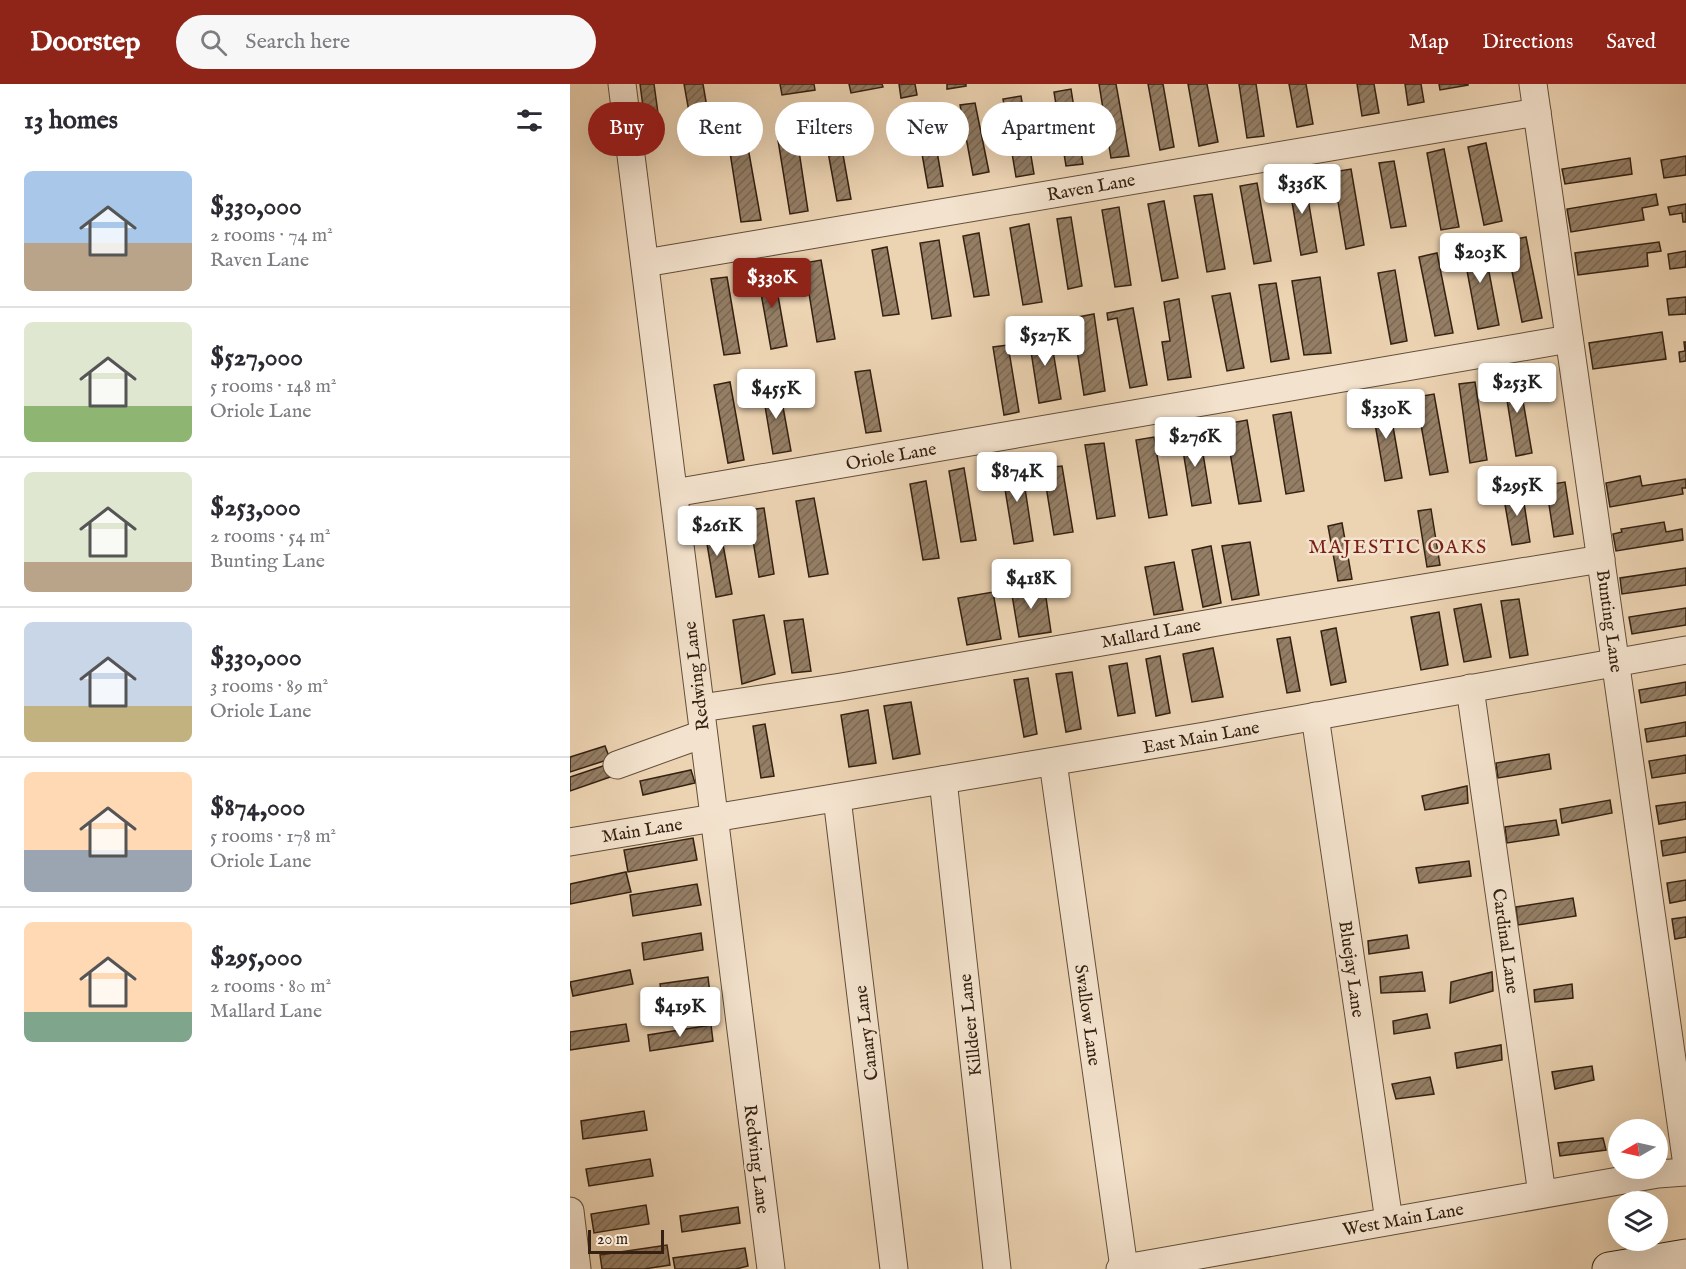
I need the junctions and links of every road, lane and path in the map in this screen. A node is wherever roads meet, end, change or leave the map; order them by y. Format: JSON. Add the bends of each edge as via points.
{"nodes":[{"id":1,"x":622,"y":84,"type":"edge"},
{"id":2,"x":1533,"y":84,"type":"edge"},
{"id":3,"x":1537,"y":112,"type":"junction"},
{"id":4,"x":645,"y":262,"type":"junction"},
{"id":5,"x":1569,"y":339,"type":"junction"},
{"id":6,"x":674,"y":493,"type":"junction"},
{"id":7,"x":1601,"y":559,"type":"junction"},
{"id":8,"x":1686,"y":650,"type":"edge"},
{"id":9,"x":1616,"y":664,"type":"junction"},
{"id":10,"x":1470,"y":688,"type":"junction"},
{"id":11,"x":1315,"y":716,"type":"junction"},
{"id":12,"x":702,"y":721,"type":"junction"},
{"id":13,"x":1053,"y":762,"type":"junction"},
{"id":14,"x":617,"y":765,"type":"dead end"},
{"id":15,"x":943,"y":780,"type":"junction"},
{"id":16,"x":837,"y":798,"type":"junction"},
{"id":17,"x":714,"y":818,"type":"junction"},
{"id":18,"x":570,"y":842,"type":"edge"},
{"id":19,"x":1686,"y":1158,"type":"edge"},
{"id":20,"x":1686,"y":1172,"type":"edge"},
{"id":21,"x":1542,"y":1194,"type":"junction"},
{"id":22,"x":570,"y":1211,"type":"edge"},
{"id":23,"x":1389,"y":1221,"type":"junction"},
{"id":24,"x":1686,"y":1256,"type":"edge"},
{"id":25,"x":577,"y":1269,"type":"edge"},
{"id":26,"x":771,"y":1269,"type":"edge"},
{"id":27,"x":894,"y":1269,"type":"edge"},
{"id":28,"x":997,"y":1269,"type":"edge"},
{"id":29,"x":1122,"y":1269,"type":"edge"},
{"id":30,"x":1609,"y":1269,"type":"edge"}],
"edges":[{"from":1,"to":4,"type":"street","name":"Redwing Lane"},
{"from":2,"to":3,"type":"street","name":"Bunting Lane"},
{"from":3,"to":4,"type":"street","name":"Raven Lane"},
{"from":3,"to":5,"type":"street","name":"Bunting Lane"},
{"from":4,"to":6,"type":"street","name":"Redwing Lane"},
{"from":5,"to":6,"type":"street","name":"Oriole Lane"},
{"from":5,"to":7,"type":"street","name":"Bunting Lane"},
{"from":6,"to":12,"type":"street","name":"Redwing Lane"},
{"from":7,"to":9,"type":"street","name":"Bunting Lane"},
{"from":7,"to":12,"type":"street","name":"Mallard Lane","via":[[841,687]]},
{"from":8,"to":9,"type":"street","name":"East Main Lane"},
{"from":9,"to":10,"type":"street","name":"East Main Lane"},
{"from":9,"to":19,"type":"street","name":"Bunting Lane"},
{"from":10,"to":11,"type":"street","name":"East Main Lane"},
{"from":10,"to":21,"type":"street","name":"Cardinal Lane"},
{"from":11,"to":13,"type":"street","name":"East Main Lane"},
{"from":11,"to":23,"type":"street","name":"Bluejay Lane"},
{"from":12,"to":14,"type":"street","name":"Mallard Lane"},
{"from":12,"to":17,"type":"street","name":"Redwing Lane"},
{"from":13,"to":15,"type":"street","name":"East Main Lane"},
{"from":13,"to":29,"type":"street","name":"Swallow Lane"},
{"from":15,"to":16,"type":"street","name":"East Main Lane"},
{"from":15,"to":28,"type":"street","name":"Killdeer Lane"},
{"from":16,"to":17,"type":"street","name":"East Main Lane"},
{"from":16,"to":27,"type":"street","name":"Canary Lane"},
{"from":17,"to":18,"type":"street","name":"Main Lane"},
{"from":17,"to":26,"type":"street","name":"Redwing Lane"},
{"from":20,"to":21,"type":"street","name":"West Main Lane"},
{"from":21,"to":23,"type":"street","name":"West Main Lane"},
{"from":22,"to":25,"type":"street"},
{"from":23,"to":29,"type":"street","name":"West Main Lane"},
{"from":24,"to":30,"type":"main road"}]}
